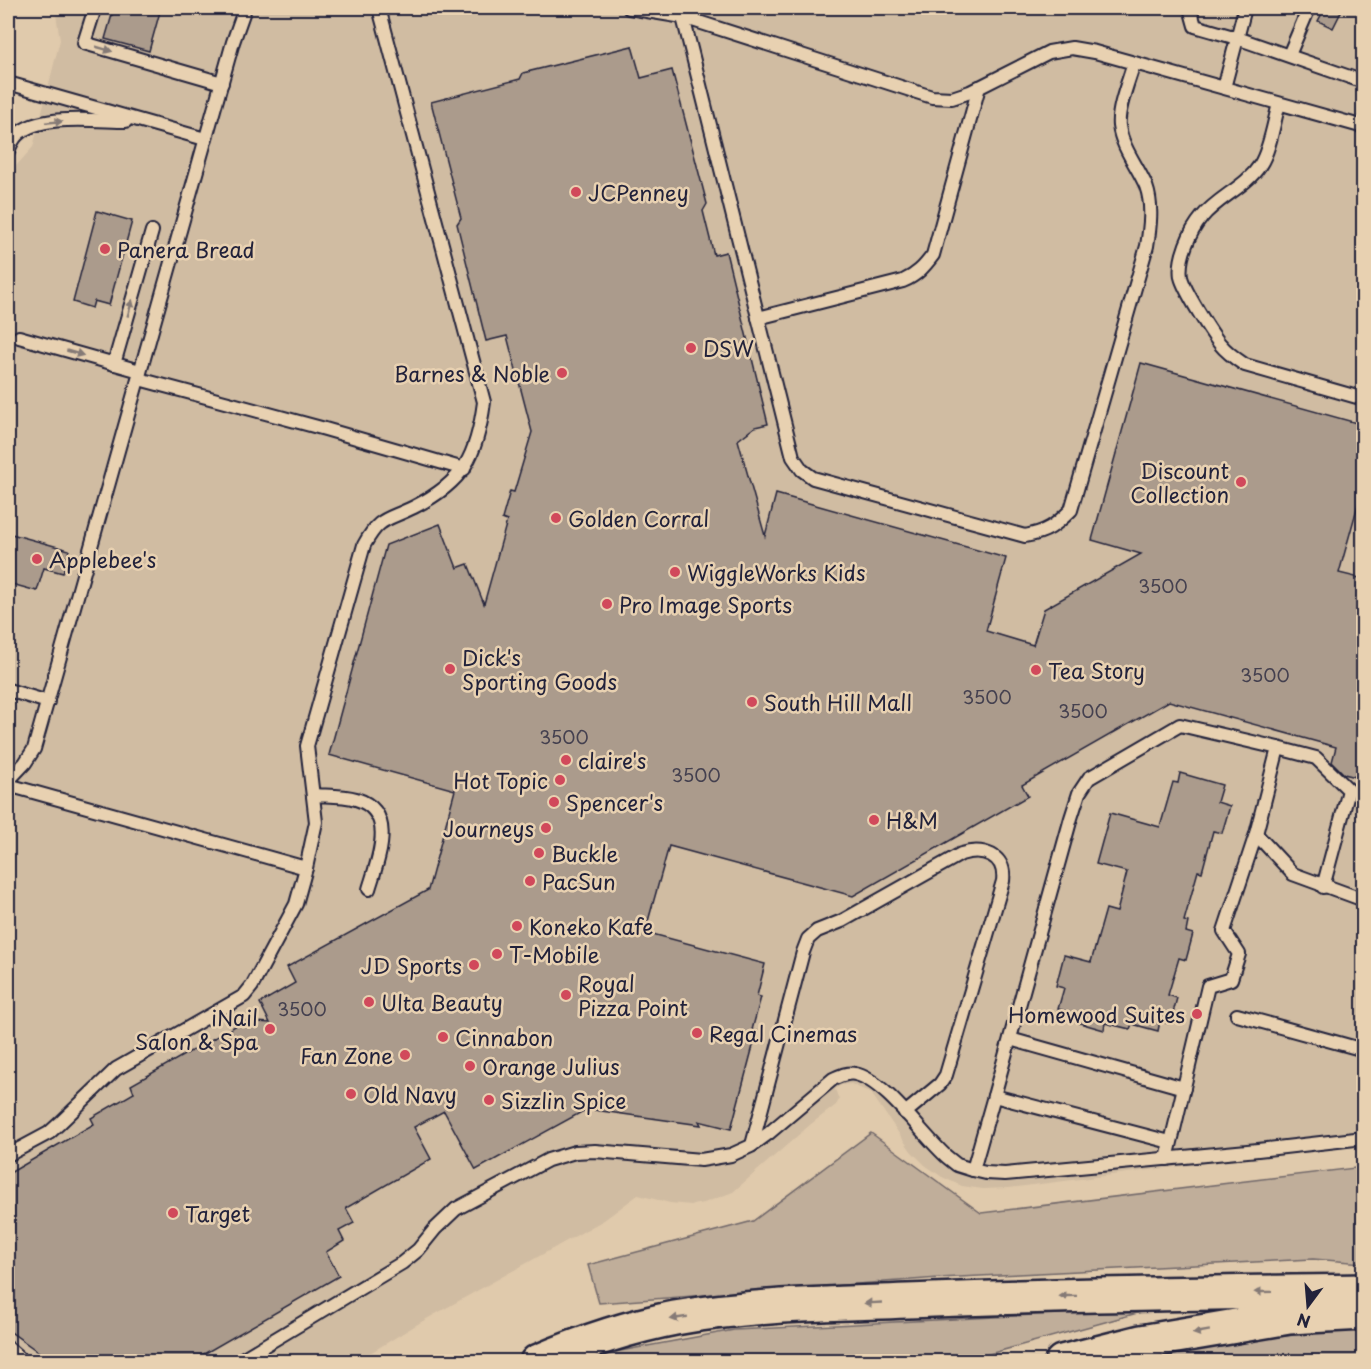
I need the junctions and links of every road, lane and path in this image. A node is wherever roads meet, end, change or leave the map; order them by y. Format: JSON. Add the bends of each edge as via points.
{"nodes":[{"id":1,"x":95,"y":8,"type":"edge"},
{"id":2,"x":245,"y":8,"type":"edge"},
{"id":3,"x":379,"y":8,"type":"edge"},
{"id":4,"x":629,"y":8,"type":"edge"},
{"id":5,"x":1190,"y":8,"type":"edge"},
{"id":6,"x":1245,"y":8,"type":"edge"},
{"id":7,"x":1309,"y":8,"type":"edge"},
{"id":8,"x":682,"y":17,"type":"junction"},
{"id":9,"x":1237,"y":38,"type":"junction"},
{"id":10,"x":1289,"y":56,"type":"junction"},
{"id":11,"x":1134,"y":63,"type":"junction"},
{"id":12,"x":1364,"y":82,"type":"edge"},
{"id":13,"x":8,"y":83,"type":"edge"},
{"id":14,"x":222,"y":83,"type":"junction"},
{"id":15,"x":979,"y":87,"type":"junction"},
{"id":16,"x":1224,"y":88,"type":"junction"},
{"id":17,"x":1279,"y":104,"type":"junction"},
{"id":18,"x":140,"y":121,"type":"junction"},
{"id":19,"x":1364,"y":127,"type":"edge"},
{"id":20,"x":205,"y":139,"type":"junction"},
{"id":21,"x":8,"y":151,"type":"edge"},
{"id":22,"x":152,"y":231,"type":"dead end"},
{"id":23,"x":758,"y":318,"type":"junction"},
{"id":24,"x":19,"y":337,"type":"dead end"},
{"id":25,"x":114,"y":364,"type":"junction"},
{"id":26,"x":139,"y":375,"type":"junction"},
{"id":27,"x":1364,"y":399,"type":"edge"},
{"id":28,"x":464,"y":470,"type":"junction"},
{"id":29,"x":8,"y":690,"type":"edge"},
{"id":30,"x":48,"y":702,"type":"junction"},
{"id":31,"x":1278,"y":748,"type":"junction"},
{"id":32,"x":8,"y":783,"type":"edge"},
{"id":33,"x":313,"y":795,"type":"junction"},
{"id":34,"x":1256,"y":834,"type":"junction"},
{"id":35,"x":306,"y":868,"type":"junction"},
{"id":36,"x":1323,"y":887,"type":"junction"},
{"id":37,"x":369,"y":889,"type":"dead end"},
{"id":38,"x":1364,"y":900,"type":"edge"},
{"id":39,"x":1224,"y":931,"type":"junction"},
{"id":40,"x":1219,"y":945,"type":"dead end"},
{"id":41,"x":1212,"y":971,"type":"dead end"},
{"id":42,"x":1208,"y":986,"type":"junction"},
{"id":43,"x":1237,"y":1015,"type":"dead end"},
{"id":44,"x":1010,"y":1039,"type":"junction"},
{"id":45,"x":1364,"y":1050,"type":"edge"},
{"id":46,"x":1184,"y":1088,"type":"junction"},
{"id":47,"x":994,"y":1096,"type":"junction"},
{"id":48,"x":905,"y":1113,"type":"junction"},
{"id":49,"x":1364,"y":1138,"type":"edge"},
{"id":50,"x":1170,"y":1142,"type":"junction"},
{"id":51,"x":752,"y":1145,"type":"junction"},
{"id":52,"x":8,"y":1155,"type":"edge"},
{"id":53,"x":1167,"y":1159,"type":"junction"},
{"id":54,"x":972,"y":1170,"type":"junction"},
{"id":55,"x":1364,"y":1291,"type":"edge"},
{"id":56,"x":1364,"y":1313,"type":"edge"},
{"id":57,"x":8,"y":1348,"type":"edge"},
{"id":58,"x":24,"y":1362,"type":"edge"},
{"id":59,"x":237,"y":1362,"type":"edge"},
{"id":60,"x":537,"y":1362,"type":"edge"},
{"id":61,"x":1062,"y":1362,"type":"edge"}],
"edges":[{"from":1,"to":14,"type":"lane","one_way":true,"via":[[84,43]]},
{"from":2,"to":14,"type":"lane"},
{"from":3,"to":28,"type":"lane","via":[[484,402],[480,434]]},
{"from":4,"to":8,"type":"lane"},
{"from":5,"to":9,"type":"lane","via":[[1195,26]]},
{"from":6,"to":9,"type":"lane"},
{"from":7,"to":10,"type":"lane"},
{"from":8,"to":15,"type":"lane","via":[[932,97],[952,98]]},
{"from":8,"to":23,"type":"lane"},
{"from":9,"to":10,"type":"lane"},
{"from":9,"to":16,"type":"lane"},
{"from":10,"to":12,"type":"lane"},
{"from":11,"to":15,"type":"lane","via":[[1072,48],[1049,52]]},
{"from":11,"to":16,"type":"lane"},
{"from":11,"to":23,"type":"lane","via":[[1119,128],[1147,188],[1147,246],[1077,492],[1071,510],[1057,525],[1040,533],[1014,534],[813,478],[793,457]]},
{"from":13,"to":18,"type":"lane"},
{"from":14,"to":20,"type":"lane"},
{"from":15,"to":23,"type":"lane","via":[[933,255],[921,270],[903,281]]},
{"from":16,"to":17,"type":"lane"},
{"from":17,"to":19,"type":"lane"},
{"from":17,"to":27,"type":"lane","via":[[1260,165],[1201,218],[1186,246],[1181,278],[1219,343],[1231,356],[1245,365]]},
{"from":18,"to":20,"type":"lane"},
{"from":21,"to":18,"type":"lane","one_way":true,"via":[[16,135],[38,123]]},
{"from":20,"to":26,"type":"lane"},
{"from":25,"to":22,"type":"lane","one_way":true},
{"from":24,"to":25,"type":"lane","one_way":true},
{"from":25,"to":26,"type":"lane"},
{"from":26,"to":28,"type":"lane"},
{"from":26,"to":30,"type":"lane"},
{"from":28,"to":33,"type":"lane","via":[[434,495],[374,526],[364,545],[307,746]]},
{"from":29,"to":30,"type":"lane"},
{"from":30,"to":32,"type":"lane","via":[[34,749]]},
{"from":31,"to":34,"type":"lane"},
{"from":31,"to":36,"type":"lane","via":[[1316,758],[1348,790]]},
{"from":31,"to":44,"type":"lane","via":[[1180,725],[1089,778],[1071,818]]},
{"from":32,"to":35,"type":"lane"},
{"from":33,"to":35,"type":"lane","via":[[316,822]]},
{"from":33,"to":37,"type":"lane","via":[[355,799],[370,806],[382,823],[381,851]]},
{"from":34,"to":36,"type":"lane","via":[[1293,874]]},
{"from":34,"to":39,"type":"lane"},
{"from":35,"to":52,"type":"lane","via":[[296,904],[244,996],[116,1069],[49,1133]]},
{"from":36,"to":38,"type":"lane"},
{"from":39,"to":40,"type":"lane"},
{"from":39,"to":42,"type":"lane","via":[[1239,954],[1231,980]]},
{"from":41,"to":42,"type":"lane"},
{"from":42,"to":46,"type":"lane"},
{"from":43,"to":45,"type":"lane"},
{"from":44,"to":46,"type":"lane"},
{"from":44,"to":47,"type":"lane"},
{"from":46,"to":50,"type":"lane"},
{"from":47,"to":50,"type":"lane"},
{"from":47,"to":54,"type":"lane"},
{"from":48,"to":51,"type":"lane","via":[[868,1078],[844,1074]]},
{"from":48,"to":51,"type":"lane","via":[[946,1075],[1003,881],[1004,871],[989,853],[979,850],[961,854],[808,939]]},
{"from":48,"to":54,"type":"lane","via":[[947,1157]]},
{"from":49,"to":53,"type":"lane"},
{"from":50,"to":53,"type":"lane"},
{"from":51,"to":59,"type":"lane","via":[[731,1155],[701,1160],[595,1151],[548,1160],[456,1209],[402,1263]]},
{"from":53,"to":54,"type":"lane","via":[[1005,1174]]},
{"from":55,"to":60,"type":"highway","one_way":true,"via":[[989,1298],[753,1309],[675,1318],[630,1329]]},
{"from":56,"to":61,"type":"highway","one_way":true,"via":[[1278,1318],[1141,1342]]},
{"from":57,"to":58,"type":"lane"}]}
